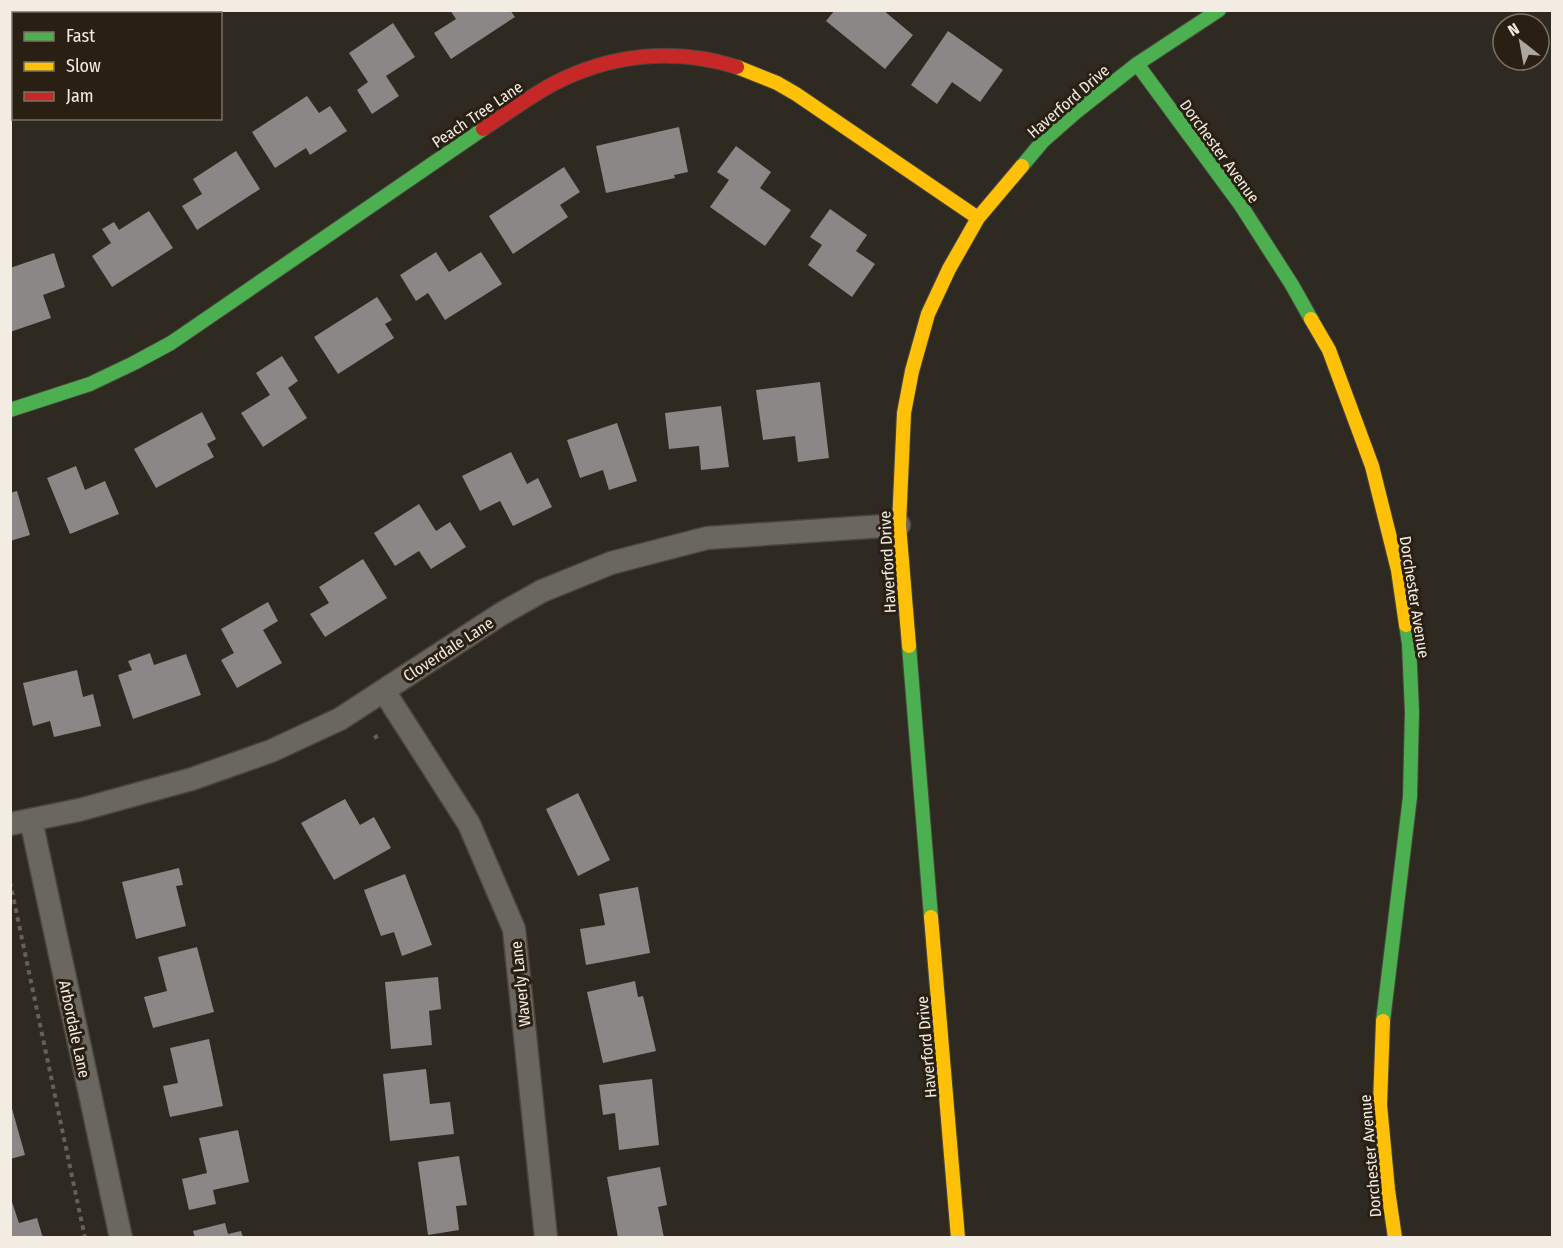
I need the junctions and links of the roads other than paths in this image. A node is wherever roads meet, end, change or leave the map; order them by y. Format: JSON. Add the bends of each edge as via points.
{"nodes":[{"id":1,"x":1219,"y":10,"type":"edge"},
{"id":2,"x":1137,"y":64,"type":"junction"},
{"id":3,"x":978,"y":218,"type":"junction"},
{"id":4,"x":10,"y":410,"type":"edge"},
{"id":5,"x":899,"y":525,"type":"junction"},
{"id":6,"x":384,"y":691,"type":"junction"},
{"id":7,"x":21,"y":822,"type":"edge"},
{"id":8,"x":121,"y":1238,"type":"edge"},
{"id":9,"x":546,"y":1238,"type":"edge"},
{"id":10,"x":958,"y":1238,"type":"edge"},
{"id":11,"x":1395,"y":1238,"type":"edge"}],
"edges":[{"from":1,"to":2,"type":"street","name":"Haverford Drive"},
{"from":2,"to":3,"type":"street","name":"Haverford Drive","via":[[1043,141]]},
{"from":2,"to":11,"type":"street","name":"Dorchester Avenue","via":[[1240,204],[1329,350],[1372,466],[1398,570],[1409,644],[1410,797],[1382,1027],[1380,1106]]},
{"from":3,"to":4,"type":"street","name":"Peach Tree Lane","via":[[809,103],[758,74],[725,63],[673,54],[617,59],[557,82],[516,107],[171,343],[90,384]]},
{"from":3,"to":5,"type":"street","name":"Haverford Drive","via":[[928,314],[912,371],[904,413]]},
{"from":5,"to":6,"type":"street","name":"Cloverdale Lane","via":[[707,538],[611,563],[542,591],[501,614]]},
{"from":5,"to":10,"type":"street","name":"Haverford Drive"},
{"from":6,"to":7,"type":"street","name":"Cloverdale Lane","via":[[340,719],[271,752],[192,779]]},
{"from":6,"to":9,"type":"street","name":"Waverly Lane","via":[[469,824],[514,929]]},
{"from":7,"to":8,"type":"street","name":"Arbordale Lane"}]}
